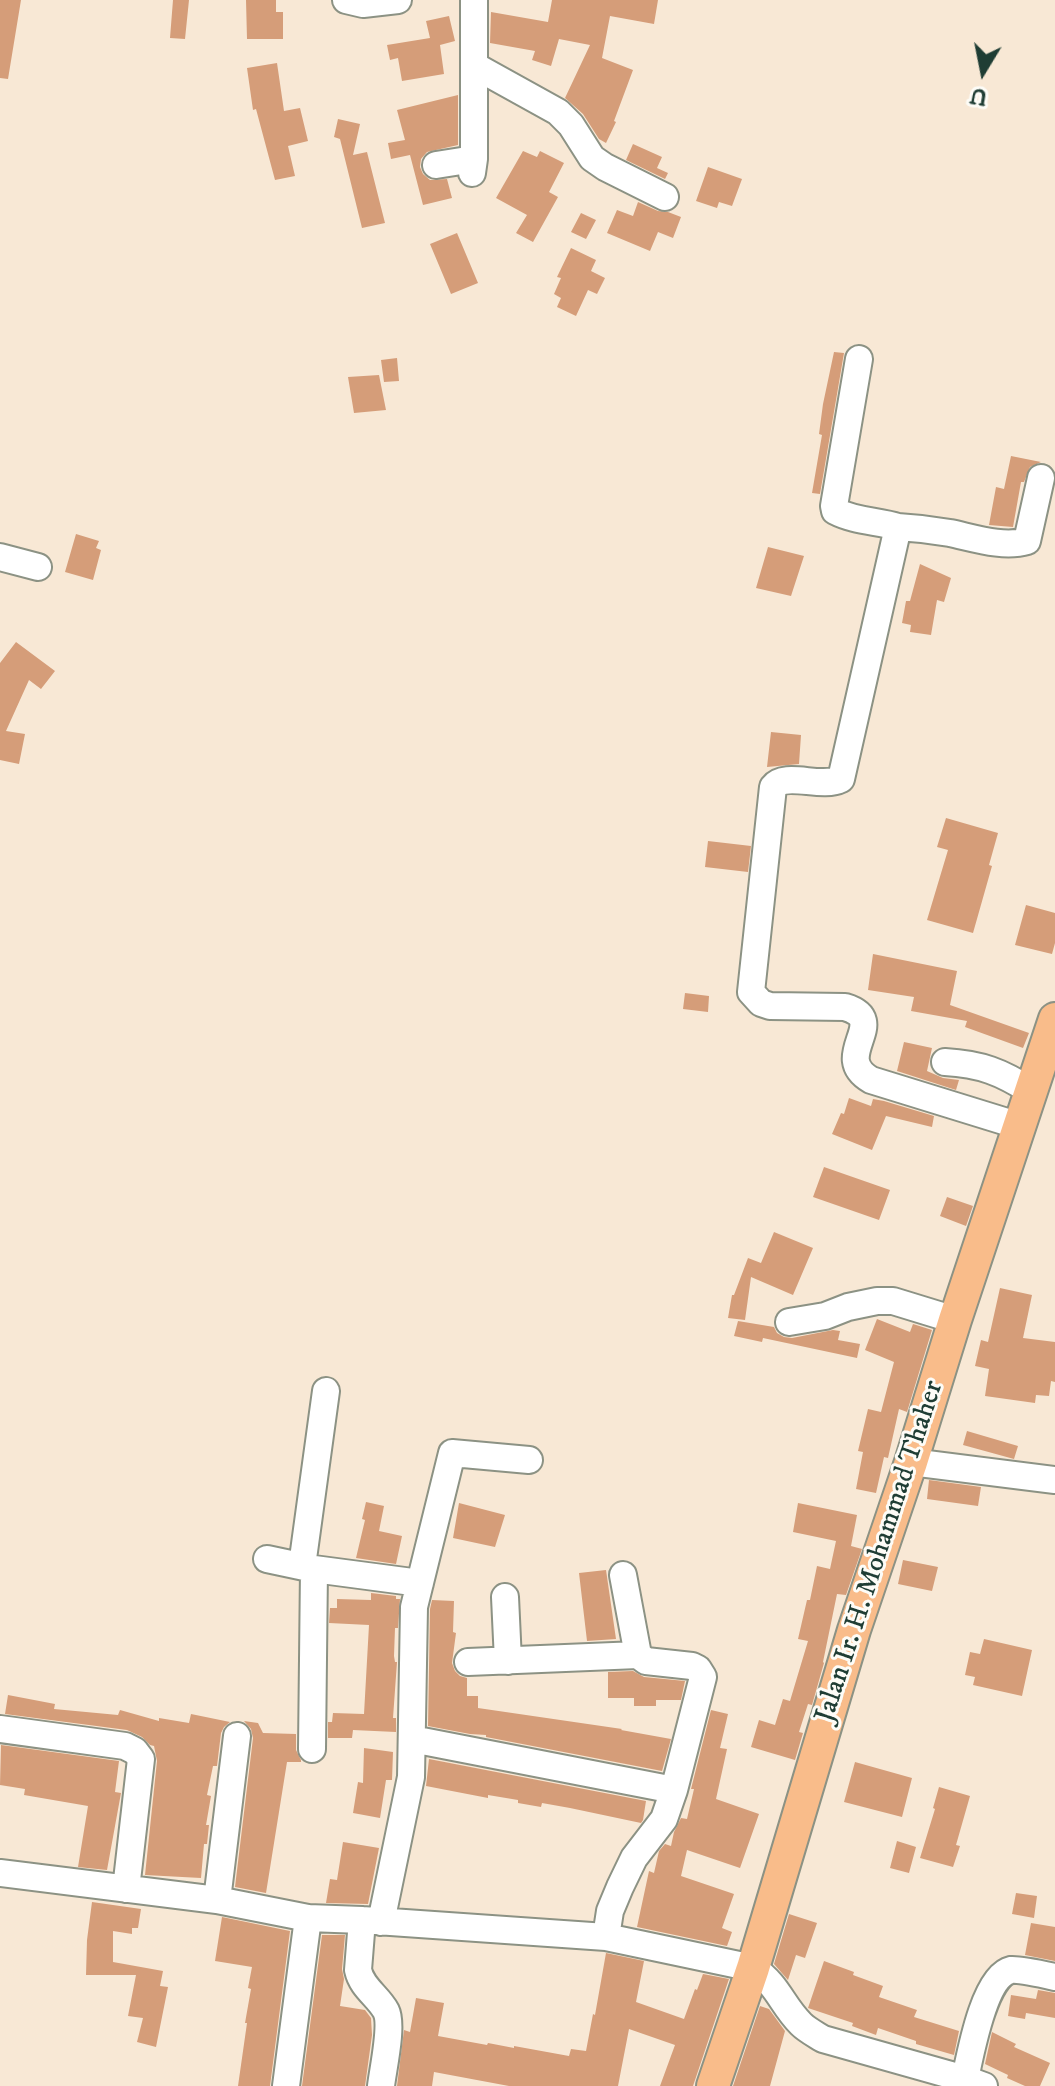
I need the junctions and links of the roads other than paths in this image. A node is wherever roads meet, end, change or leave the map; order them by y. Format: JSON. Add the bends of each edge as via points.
{"nodes":[{"id":1,"x":346,"y":0,"type":"edge"},
{"id":2,"x":398,"y":0,"type":"edge"},
{"id":3,"x":474,"y":0,"type":"edge"},
{"id":4,"x":475,"y":66,"type":"junction"},
{"id":5,"x":436,"y":165,"type":"dead end"},
{"id":6,"x":665,"y":197,"type":"dead end"},
{"id":7,"x":859,"y":359,"type":"dead end"},
{"id":8,"x":1041,"y":478,"type":"dead end"},
{"id":9,"x":898,"y":527,"type":"junction"},
{"id":10,"x":0,"y":557,"type":"edge"},
{"id":11,"x":38,"y":567,"type":"dead end"},
{"id":12,"x":1055,"y":1019,"type":"edge"},
{"id":13,"x":945,"y":1062,"type":"dead end"},
{"id":14,"x":1031,"y":1091,"type":"junction"},
{"id":15,"x":1020,"y":1126,"type":"junction"},
{"id":16,"x":955,"y":1320,"type":"junction"},
{"id":17,"x":789,"y":1322,"type":"dead end"},
{"id":18,"x":326,"y":1391,"type":"dead end"},
{"id":19,"x":529,"y":1460,"type":"dead end"},
{"id":20,"x":911,"y":1462,"type":"junction"},
{"id":21,"x":1055,"y":1480,"type":"edge"},
{"id":22,"x":267,"y":1559,"type":"dead end"},
{"id":23,"x":308,"y":1567,"type":"junction"},
{"id":24,"x":623,"y":1575,"type":"dead end"},
{"id":25,"x":420,"y":1583,"type":"junction"},
{"id":26,"x":505,"y":1597,"type":"dead end"},
{"id":27,"x":638,"y":1655,"type":"junction"},
{"id":28,"x":508,"y":1661,"type":"junction"},
{"id":29,"x":468,"y":1662,"type":"dead end"},
{"id":30,"x":0,"y":1729,"type":"edge"},
{"id":31,"x":237,"y":1736,"type":"dead end"},
{"id":32,"x":412,"y":1739,"type":"junction"},
{"id":33,"x":312,"y":1749,"type":"dead end"},
{"id":34,"x":674,"y":1790,"type":"junction"},
{"id":35,"x":0,"y":1873,"type":"edge"},
{"id":36,"x":126,"y":1889,"type":"junction"},
{"id":37,"x":217,"y":1900,"type":"junction"},
{"id":38,"x":308,"y":1918,"type":"junction"},
{"id":39,"x":372,"y":1921,"type":"junction"},
{"id":40,"x":606,"y":1937,"type":"junction"},
{"id":41,"x":753,"y":1968,"type":"junction"},
{"id":42,"x":1055,"y":1977,"type":"edge"},
{"id":43,"x":975,"y":2082,"type":"edge"},
{"id":44,"x":286,"y":2086,"type":"edge"},
{"id":45,"x":381,"y":2086,"type":"edge"},
{"id":46,"x":713,"y":2086,"type":"edge"}],
"edges":[{"from":1,"to":2,"type":"street"},
{"from":3,"to":4,"type":"street"},
{"from":4,"to":5,"type":"street","via":[[473,166]]},
{"from":4,"to":6,"type":"street","via":[[558,112],[599,162]]},
{"from":7,"to":9,"type":"street","via":[[835,511]]},
{"from":8,"to":9,"type":"street","via":[[1027,541],[1006,543]]},
{"from":9,"to":15,"type":"street","via":[[841,779],[783,780],[773,787],[751,992],[770,1006],[855,1010],[864,1023],[855,1059],[862,1075]]},
{"from":10,"to":11,"type":"street"},
{"from":12,"to":14,"type":"main road","name":"Jalan Ir. H. Mohammad Thaher"},
{"from":13,"to":14,"type":"street","via":[[985,1067]]},
{"from":14,"to":15,"type":"main road","name":"Jalan Ir. H. Mohammad Thaher"},
{"from":15,"to":16,"type":"main road","name":"Jalan Ir. H. Mohammad Thaher"},
{"from":16,"to":17,"type":"street","via":[[877,1301]]},
{"from":16,"to":20,"type":"main road","name":"Jalan Ir. H. Mohammad Thaher"},
{"from":18,"to":23,"type":"street"},
{"from":19,"to":25,"type":"street","via":[[452,1453]]},
{"from":20,"to":21,"type":"street"},
{"from":20,"to":41,"type":"main road","name":"Jalan Ir. H. Mohammad Thaher","via":[[854,1630]]},
{"from":22,"to":23,"type":"street"},
{"from":23,"to":25,"type":"street"},
{"from":23,"to":33,"type":"street"},
{"from":24,"to":27,"type":"street"},
{"from":25,"to":32,"type":"street","via":[[414,1607]]},
{"from":26,"to":28,"type":"street"},
{"from":27,"to":28,"type":"street"},
{"from":27,"to":34,"type":"street","via":[[646,1661],[692,1666],[702,1673]]},
{"from":28,"to":29,"type":"street"},
{"from":30,"to":36,"type":"street","via":[[135,1751],[141,1759]]},
{"from":31,"to":37,"type":"street"},
{"from":32,"to":34,"type":"street"},
{"from":32,"to":39,"type":"street","via":[[411,1777]]},
{"from":34,"to":40,"type":"street","via":[[664,1819],[634,1858],[620,1887]]},
{"from":35,"to":36,"type":"street"},
{"from":36,"to":37,"type":"street"},
{"from":37,"to":38,"type":"street"},
{"from":38,"to":39,"type":"street"},
{"from":38,"to":44,"type":"street"},
{"from":39,"to":40,"type":"street"},
{"from":39,"to":45,"type":"street","via":[[358,1970],[388,2014]]},
{"from":40,"to":41,"type":"street"},
{"from":41,"to":43,"type":"street","via":[[776,1988],[803,2027],[823,2039]]},
{"from":41,"to":46,"type":"main road","name":"Jalan Ir. H. Mohammad Thaher"},
{"from":42,"to":43,"type":"street","via":[[1011,1970],[1000,1976],[975,2033]]}]}
